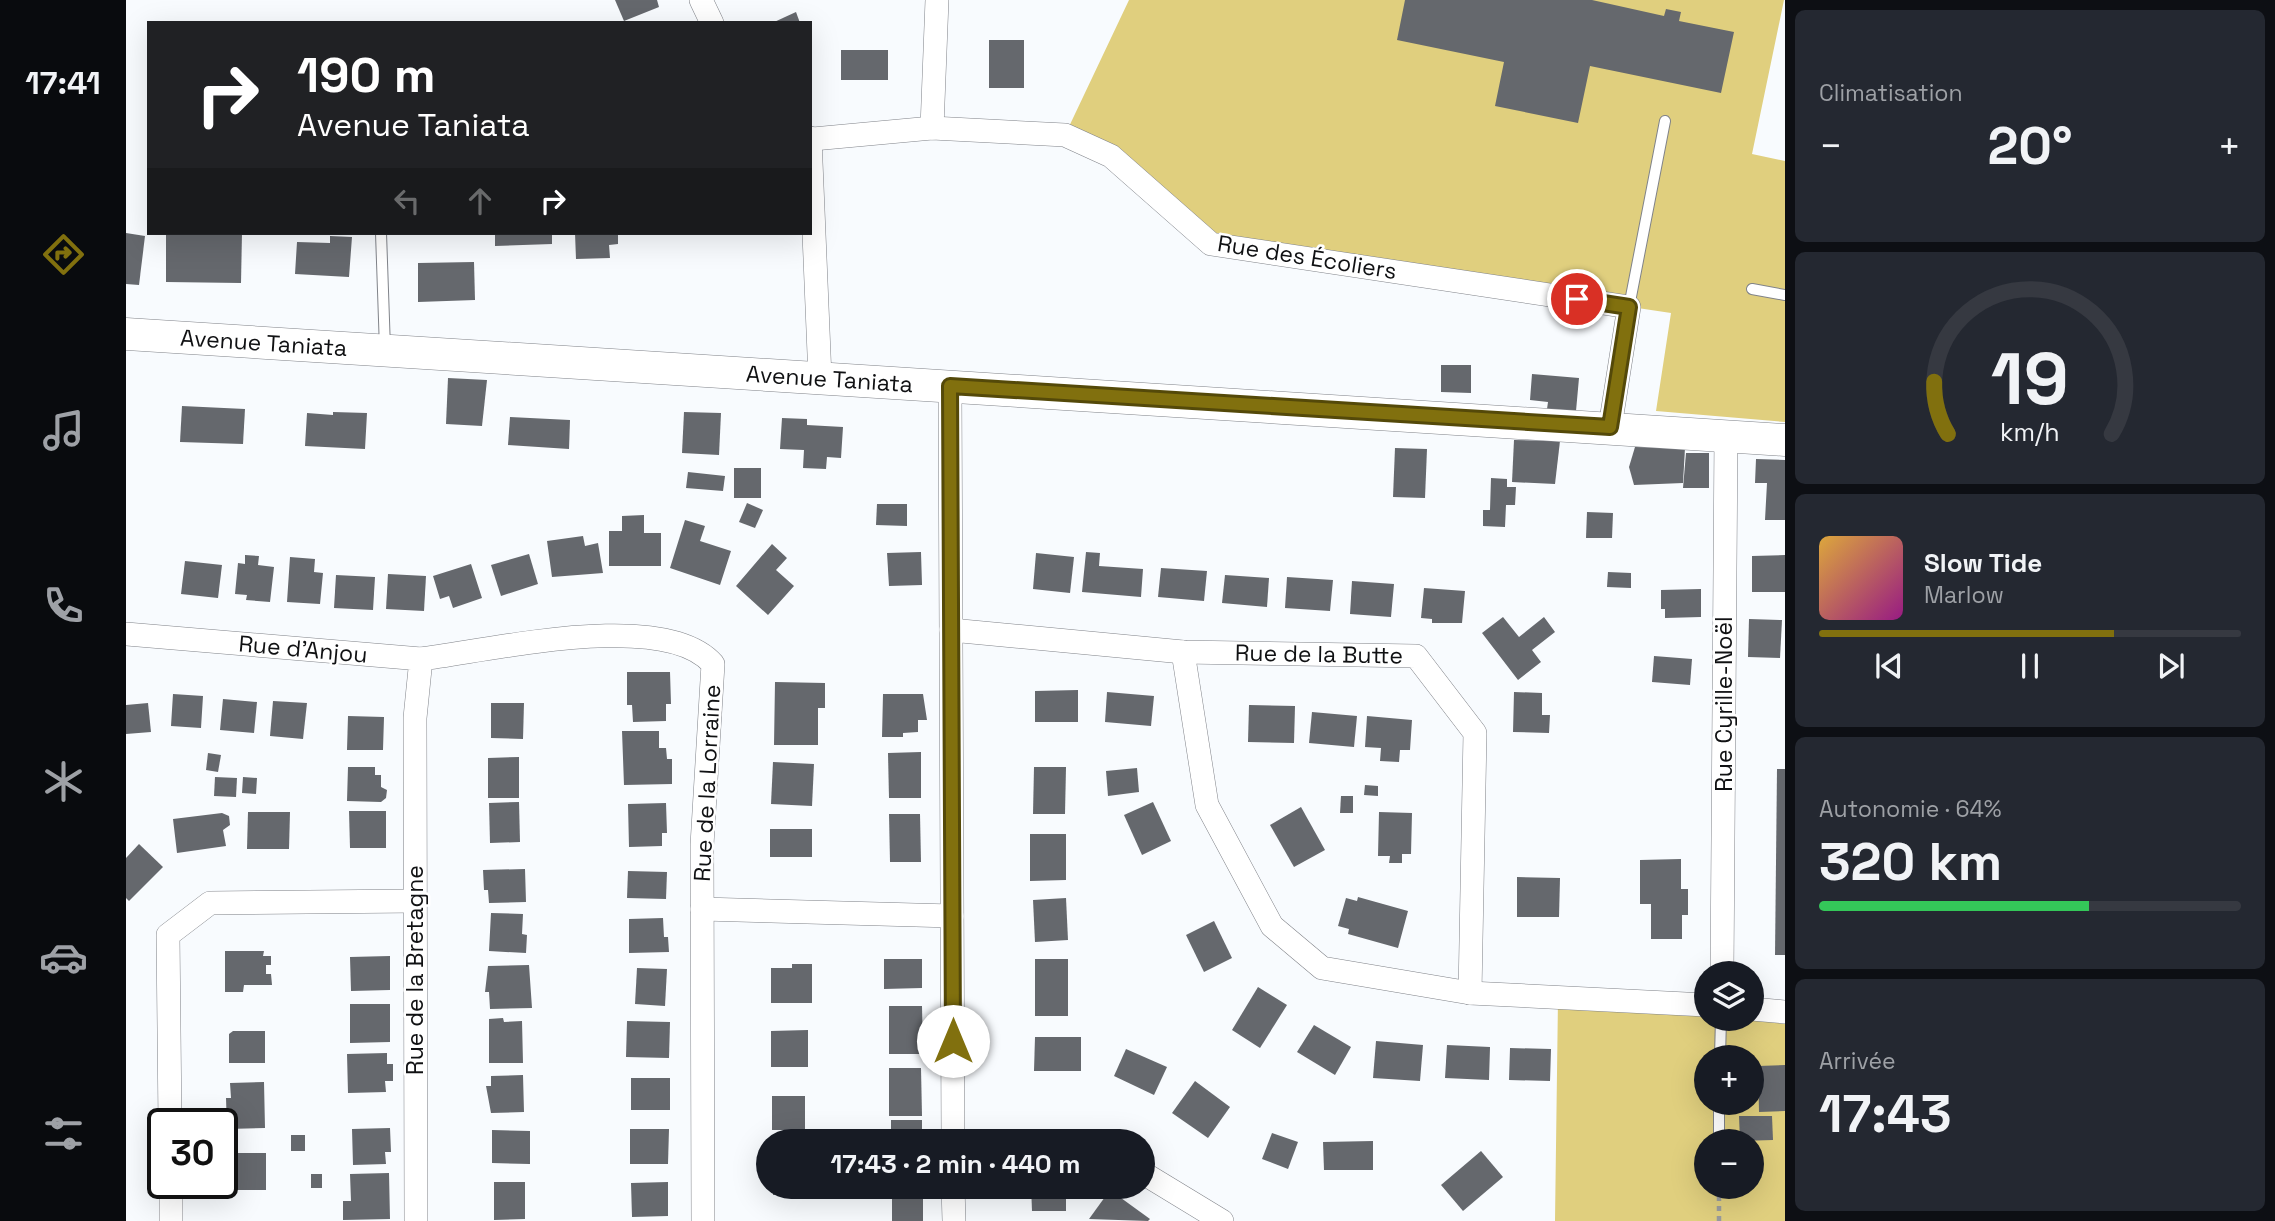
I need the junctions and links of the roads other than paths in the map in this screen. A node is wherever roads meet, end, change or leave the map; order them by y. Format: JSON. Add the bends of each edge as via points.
{"nodes":[{"id":1,"x":701,"y":0,"type":"edge"},
{"id":2,"x":937,"y":0,"type":"edge"},
{"id":3,"x":711,"y":21,"type":"edge"},
{"id":4,"x":1665,"y":121,"type":"dead end"},
{"id":5,"x":932,"y":128,"type":"junction"},
{"id":6,"x":812,"y":138,"type":"edge"},
{"id":7,"x":812,"y":165,"type":"edge"},
{"id":8,"x":381,"y":235,"type":"edge"},
{"id":9,"x":1752,"y":289,"type":"dead end"},
{"id":10,"x":1785,"y":295,"type":"edge"},
{"id":11,"x":1629,"y":307,"type":"junction"},
{"id":12,"x":126,"y":334,"type":"edge"},
{"id":13,"x":385,"y":350,"type":"junction"},
{"id":14,"x":820,"y":378,"type":"junction"},
{"id":15,"x":950,"y":386,"type":"junction"},
{"id":16,"x":1610,"y":427,"type":"junction"},
{"id":17,"x":1726,"y":435,"type":"junction"},
{"id":18,"x":1785,"y":440,"type":"edge"},
{"id":19,"x":951,"y":630,"type":"junction"},
{"id":20,"x":126,"y":634,"type":"edge"},
{"id":21,"x":1183,"y":652,"type":"junction"},
{"id":22,"x":421,"y":659,"type":"junction"},
{"id":23,"x":415,"y":901,"type":"junction"},
{"id":24,"x":702,"y":909,"type":"junction"},
{"id":25,"x":952,"y":916,"type":"junction"},
{"id":26,"x":1722,"y":961,"type":"edge"},
{"id":27,"x":1470,"y":993,"type":"junction"},
{"id":28,"x":1694,"y":1004,"type":"edge"},
{"id":29,"x":1764,"y":1010,"type":"edge"},
{"id":30,"x":1785,"y":1012,"type":"edge"},
{"id":31,"x":170,"y":1108,"type":"edge"},
{"id":32,"x":955,"y":1129,"type":"edge"},
{"id":33,"x":1155,"y":1180,"type":"edge"},
{"id":34,"x":170,"y":1199,"type":"edge"},
{"id":35,"x":953,"y":1199,"type":"edge"},
{"id":36,"x":171,"y":1221,"type":"edge"},
{"id":37,"x":416,"y":1221,"type":"edge"},
{"id":38,"x":703,"y":1221,"type":"edge"},
{"id":39,"x":954,"y":1221,"type":"edge"},
{"id":40,"x":1222,"y":1221,"type":"edge"}],
"edges":[{"from":1,"to":3,"type":"street"},
{"from":2,"to":5,"type":"street"},
{"from":4,"to":11,"type":"lane"},
{"from":5,"to":6,"type":"street","name":"Rue des Écoliers"},
{"from":5,"to":11,"type":"street","name":"Rue des Écoliers","via":[[1065,135],[1111,156],[1211,244]]},
{"from":7,"to":14,"type":"street"},
{"from":8,"to":13,"type":"lane"},
{"from":9,"to":10,"type":"lane"},
{"from":11,"to":16,"type":"street"},
{"from":12,"to":13,"type":"main road","name":"Avenue Taniata"},
{"from":13,"to":14,"type":"main road","name":"Avenue Taniata"},
{"from":14,"to":15,"type":"main road","name":"Avenue Taniata"},
{"from":15,"to":16,"type":"main road","name":"Avenue Taniata"},
{"from":15,"to":19,"type":"street"},
{"from":16,"to":17,"type":"main road","name":"Avenue Taniata"},
{"from":17,"to":18,"type":"main road","name":"Avenue Taniata"},
{"from":17,"to":26,"type":"street","name":"Rue Cyrille-Noël"},
{"from":19,"to":21,"type":"street","name":"Rue de la Butte"},
{"from":19,"to":25,"type":"street"},
{"from":20,"to":22,"type":"street","name":"Rue d'Anjou"},
{"from":21,"to":27,"type":"street","via":[[1207,805],[1272,926],[1322,968]]},
{"from":21,"to":27,"type":"street","name":"Rue de la Butte","via":[[1416,656],[1475,733]]},
{"from":22,"to":23,"type":"street","name":"Rue de la Bretagne","via":[[415,718]]},
{"from":22,"to":24,"type":"street","name":"Rue de la Lorraine","via":[[605,635],[641,636],[701,650],[713,664]]},
{"from":23,"to":31,"type":"street","via":[[210,903],[168,935]]},
{"from":23,"to":37,"type":"street","name":"Rue de la Bretagne"},
{"from":24,"to":25,"type":"street","name":"Rue de la Lorraine"},
{"from":24,"to":38,"type":"street","name":"Rue de la Lorraine"},
{"from":25,"to":32,"type":"street"},
{"from":27,"to":28,"type":"street"},
{"from":29,"to":30,"type":"street"},
{"from":33,"to":40,"type":"street"},
{"from":34,"to":36,"type":"street"},
{"from":35,"to":39,"type":"street"}]}
